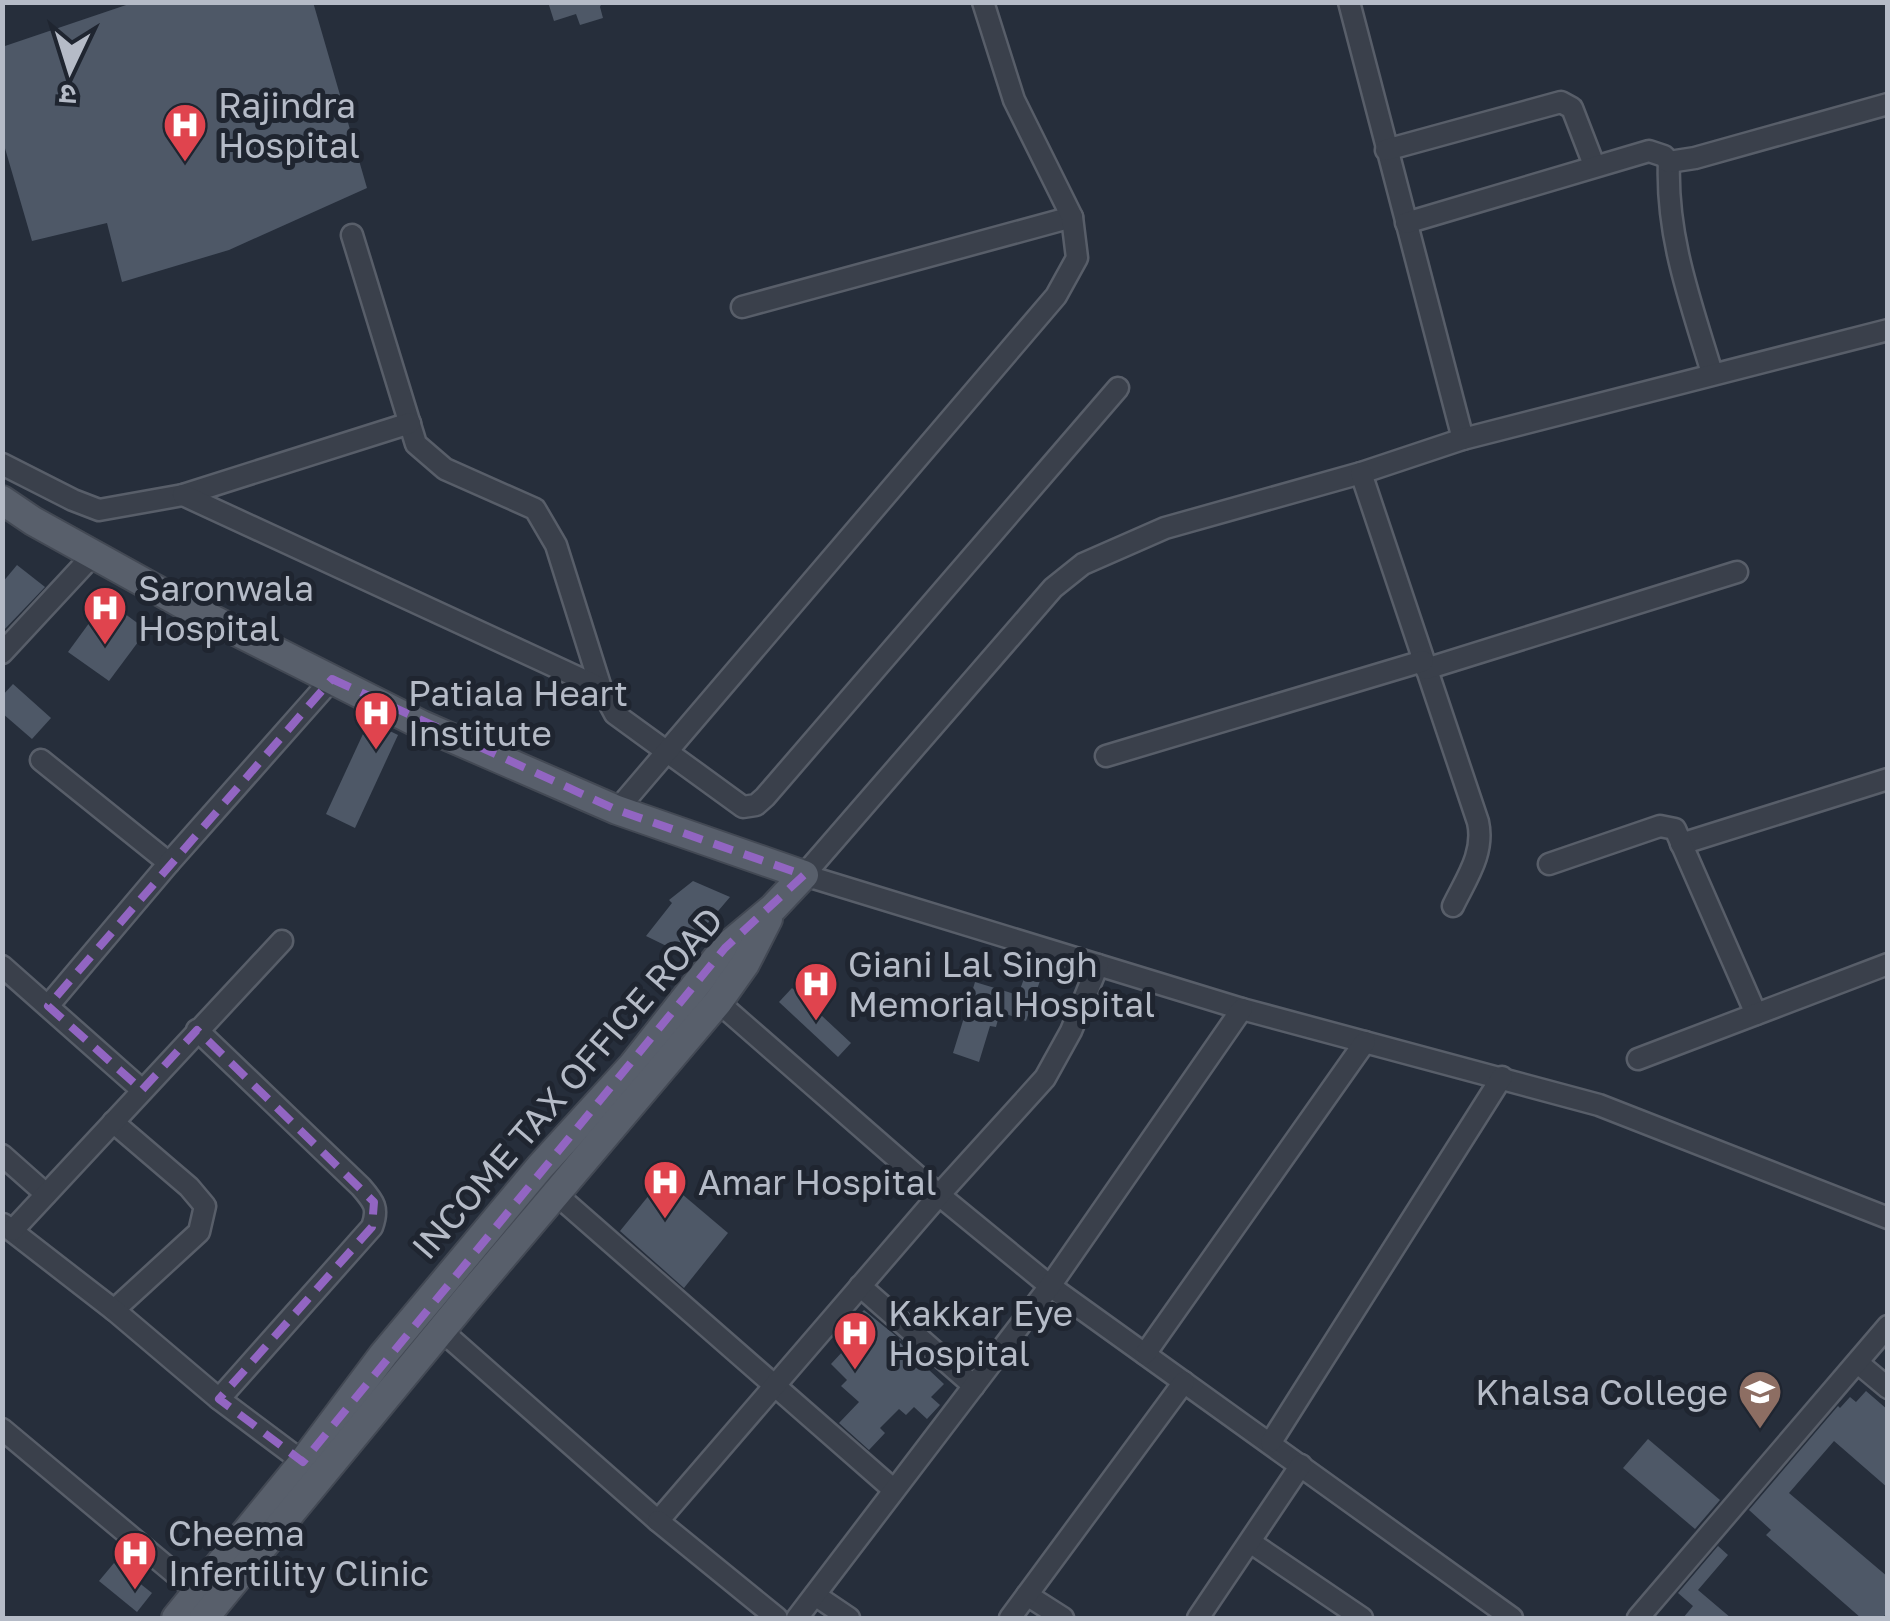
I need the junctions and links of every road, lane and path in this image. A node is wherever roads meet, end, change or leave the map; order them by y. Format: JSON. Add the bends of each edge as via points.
{"nodes":[{"id":1,"x":983,"y":2,"type":"edge"},
{"id":2,"x":1349,"y":2,"type":"edge"},
{"id":3,"x":1888,"y":104,"type":"edge"},
{"id":4,"x":1386,"y":150,"type":"junction"},
{"id":5,"x":1669,"y":162,"type":"junction"},
{"id":6,"x":1594,"y":166,"type":"junction"},
{"id":7,"x":1072,"y":217,"type":"junction"},
{"id":8,"x":1406,"y":223,"type":"junction"},
{"id":9,"x":352,"y":236,"type":"dead end"},
{"id":10,"x":742,"y":308,"type":"dead end"},
{"id":11,"x":1888,"y":330,"type":"edge"},
{"id":12,"x":1712,"y":373,"type":"junction"},
{"id":13,"x":1118,"y":388,"type":"dead end"},
{"id":14,"x":410,"y":423,"type":"junction"},
{"id":15,"x":1463,"y":439,"type":"junction"},
{"id":16,"x":2,"y":464,"type":"edge"},
{"id":17,"x":1361,"y":474,"type":"junction"},
{"id":18,"x":183,"y":494,"type":"junction"},
{"id":19,"x":2,"y":500,"type":"edge"},
{"id":20,"x":93,"y":556,"type":"junction"},
{"id":21,"x":1737,"y":572,"type":"dead end"},
{"id":22,"x":2,"y":653,"type":"edge"},
{"id":23,"x":1424,"y":665,"type":"junction"},
{"id":24,"x":332,"y":679,"type":"junction"},
{"id":25,"x":601,"y":688,"type":"junction"},
{"id":26,"x":665,"y":752,"type":"junction"},
{"id":27,"x":1106,"y":756,"type":"dead end"},
{"id":28,"x":41,"y":760,"type":"dead end"},
{"id":29,"x":1888,"y":780,"type":"edge"},
{"id":30,"x":617,"y":810,"type":"junction"},
{"id":31,"x":1681,"y":844,"type":"junction"},
{"id":32,"x":169,"y":863,"type":"junction"},
{"id":33,"x":1550,"y":864,"type":"dead end"},
{"id":34,"x":804,"y":875,"type":"junction"},
{"id":35,"x":1453,"y":906,"type":"dead end"},
{"id":36,"x":773,"y":908,"type":"junction"},
{"id":37,"x":282,"y":941,"type":"dead end"},
{"id":38,"x":1888,"y":964,"type":"edge"},
{"id":39,"x":1098,"y":965,"type":"junction"},
{"id":40,"x":2,"y":966,"type":"edge"},
{"id":41,"x":718,"y":1002,"type":"junction"},
{"id":42,"x":48,"y":1006,"type":"junction"},
{"id":43,"x":1242,"y":1009,"type":"junction"},
{"id":44,"x":1756,"y":1014,"type":"junction"},
{"id":45,"x":197,"y":1030,"type":"junction"},
{"id":46,"x":1365,"y":1042,"type":"junction"},
{"id":47,"x":1638,"y":1059,"type":"dead end"},
{"id":48,"x":1502,"y":1077,"type":"junction"},
{"id":49,"x":142,"y":1090,"type":"junction"},
{"id":50,"x":113,"y":1122,"type":"junction"},
{"id":51,"x":2,"y":1154,"type":"edge"},
{"id":52,"x":46,"y":1194,"type":"junction"},
{"id":53,"x":557,"y":1195,"type":"junction"},
{"id":54,"x":939,"y":1195,"type":"junction"},
{"id":55,"x":1888,"y":1218,"type":"edge"},
{"id":56,"x":8,"y":1227,"type":"edge"},
{"id":57,"x":860,"y":1286,"type":"junction"},
{"id":58,"x":1050,"y":1286,"type":"junction"},
{"id":59,"x":114,"y":1310,"type":"junction"},
{"id":60,"x":1888,"y":1326,"type":"edge"},
{"id":61,"x":442,"y":1331,"type":"junction"},
{"id":62,"x":1146,"y":1354,"type":"junction"},
{"id":63,"x":1858,"y":1363,"type":"junction"},
{"id":64,"x":1184,"y":1382,"type":"junction"},
{"id":65,"x":775,"y":1385,"type":"junction"},
{"id":66,"x":974,"y":1386,"type":"junction"},
{"id":67,"x":1888,"y":1388,"type":"edge"},
{"id":68,"x":219,"y":1399,"type":"junction"},
{"id":69,"x":2,"y":1429,"type":"edge"},
{"id":70,"x":1271,"y":1442,"type":"junction"},
{"id":71,"x":303,"y":1462,"type":"junction"},
{"id":72,"x":1301,"y":1465,"type":"junction"},
{"id":73,"x":894,"y":1490,"type":"junction"},
{"id":74,"x":658,"y":1520,"type":"junction"},
{"id":75,"x":1250,"y":1542,"type":"junction"},
{"id":76,"x":243,"y":1553,"type":"junction"},
{"id":77,"x":815,"y":1595,"type":"junction"},
{"id":78,"x":1028,"y":1595,"type":"junction"},
{"id":79,"x":201,"y":1605,"type":"edge"},
{"id":80,"x":176,"y":1618,"type":"edge"},
{"id":81,"x":777,"y":1618,"type":"edge"},
{"id":82,"x":796,"y":1618,"type":"edge"},
{"id":83,"x":849,"y":1618,"type":"edge"},
{"id":84,"x":1010,"y":1618,"type":"edge"},
{"id":85,"x":1063,"y":1618,"type":"edge"},
{"id":86,"x":1198,"y":1618,"type":"edge"},
{"id":87,"x":1362,"y":1618,"type":"edge"},
{"id":88,"x":1512,"y":1618,"type":"edge"},
{"id":89,"x":1638,"y":1618,"type":"edge"}],
"edges":[{"from":1,"to":7,"type":"street","via":[[1014,100]]},
{"from":2,"to":4,"type":"street"},
{"from":3,"to":5,"type":"street"},
{"from":4,"to":6,"type":"street","via":[[1560,102],[1572,108]]},
{"from":4,"to":8,"type":"street"},
{"from":5,"to":6,"type":"street","via":[[1649,151]]},
{"from":5,"to":12,"type":"street","via":[[1674,248]]},
{"from":6,"to":8,"type":"street"},
{"from":7,"to":10,"type":"street"},
{"from":7,"to":26,"type":"street","via":[[1077,258],[1056,296]]},
{"from":8,"to":15,"type":"street"},
{"from":9,"to":14,"type":"street"},
{"from":11,"to":12,"type":"street"},
{"from":12,"to":15,"type":"street"},
{"from":13,"to":26,"type":"street","via":[[756,805],[743,808]]},
{"from":14,"to":18,"type":"street"},
{"from":14,"to":25,"type":"street","via":[[416,444],[445,469],[535,510],[556,545]]},
{"from":15,"to":17,"type":"street"},
{"from":16,"to":18,"type":"street","via":[[99,510]]},
{"from":17,"to":23,"type":"street"},
{"from":17,"to":34,"type":"street","via":[[1165,528],[1083,564],[1053,588]]},
{"from":18,"to":25,"type":"street"},
{"from":19,"to":20,"type":"main road"},
{"from":20,"to":22,"type":"street"},
{"from":20,"to":24,"type":"main road"},
{"from":21,"to":23,"type":"street"},
{"from":23,"to":27,"type":"street"},
{"from":23,"to":35,"type":"street","via":[[1482,837]]},
{"from":24,"to":30,"type":"main road"},
{"from":24,"to":32,"type":"street"},
{"from":25,"to":26,"type":"street","via":[[616,714]]},
{"from":26,"to":30,"type":"street"},
{"from":28,"to":32,"type":"street"},
{"from":29,"to":31,"type":"street"},
{"from":30,"to":34,"type":"main road"},
{"from":31,"to":33,"type":"street","via":[[1675,829],[1660,826]]},
{"from":31,"to":44,"type":"street"},
{"from":32,"to":42,"type":"street"},
{"from":34,"to":36,"type":"main road","name":"INCOME TAX OFFICE ROAD"},
{"from":34,"to":39,"type":"street"},
{"from":36,"to":41,"type":"main road"},
{"from":36,"to":71,"type":"main road","name":"INCOME TAX OFFICE ROAD","via":[[725,948],[634,1065],[383,1356]]},
{"from":37,"to":45,"type":"street"},
{"from":38,"to":44,"type":"street"},
{"from":39,"to":43,"type":"street"},
{"from":39,"to":54,"type":"street","via":[[1045,1078]]},
{"from":40,"to":42,"type":"street"},
{"from":41,"to":53,"type":"main road"},
{"from":41,"to":54,"type":"street"},
{"from":42,"to":49,"type":"street"},
{"from":43,"to":46,"type":"street"},
{"from":43,"to":58,"type":"street"},
{"from":44,"to":47,"type":"street"},
{"from":45,"to":49,"type":"street"},
{"from":45,"to":68,"type":"street","via":[[361,1187],[377,1213],[372,1228]]},
{"from":46,"to":48,"type":"street"},
{"from":46,"to":62,"type":"street"},
{"from":48,"to":55,"type":"street","via":[[1599,1105]]},
{"from":48,"to":70,"type":"street"},
{"from":49,"to":50,"type":"street"},
{"from":50,"to":52,"type":"street"},
{"from":50,"to":59,"type":"street","via":[[205,1206],[199,1232]]},
{"from":51,"to":52,"type":"street"},
{"from":52,"to":56,"type":"street"},
{"from":53,"to":61,"type":"main road"},
{"from":53,"to":65,"type":"street"},
{"from":54,"to":57,"type":"street"},
{"from":54,"to":58,"type":"street"},
{"from":56,"to":59,"type":"street"},
{"from":57,"to":65,"type":"street"},
{"from":57,"to":66,"type":"street"},
{"from":58,"to":62,"type":"street"},
{"from":58,"to":66,"type":"street"},
{"from":59,"to":68,"type":"street"},
{"from":60,"to":63,"type":"street"},
{"from":61,"to":74,"type":"street"},
{"from":61,"to":76,"type":"main road"},
{"from":62,"to":64,"type":"street"},
{"from":63,"to":67,"type":"street"},
{"from":63,"to":89,"type":"street"},
{"from":64,"to":70,"type":"street"},
{"from":64,"to":78,"type":"street"},
{"from":65,"to":73,"type":"street"},
{"from":65,"to":74,"type":"street"},
{"from":66,"to":73,"type":"street"},
{"from":68,"to":71,"type":"street"},
{"from":69,"to":79,"type":"street"},
{"from":70,"to":72,"type":"street"},
{"from":71,"to":76,"type":"main road","name":"INCOME TAX OFFICE ROAD"},
{"from":72,"to":75,"type":"street"},
{"from":72,"to":88,"type":"street"},
{"from":73,"to":77,"type":"street"},
{"from":74,"to":81,"type":"street"},
{"from":75,"to":86,"type":"street"},
{"from":75,"to":87,"type":"street"},
{"from":76,"to":79,"type":"main road"},
{"from":77,"to":82,"type":"street"},
{"from":77,"to":83,"type":"street"},
{"from":78,"to":84,"type":"street"},
{"from":78,"to":85,"type":"street"},
{"from":79,"to":80,"type":"main road"}]}
